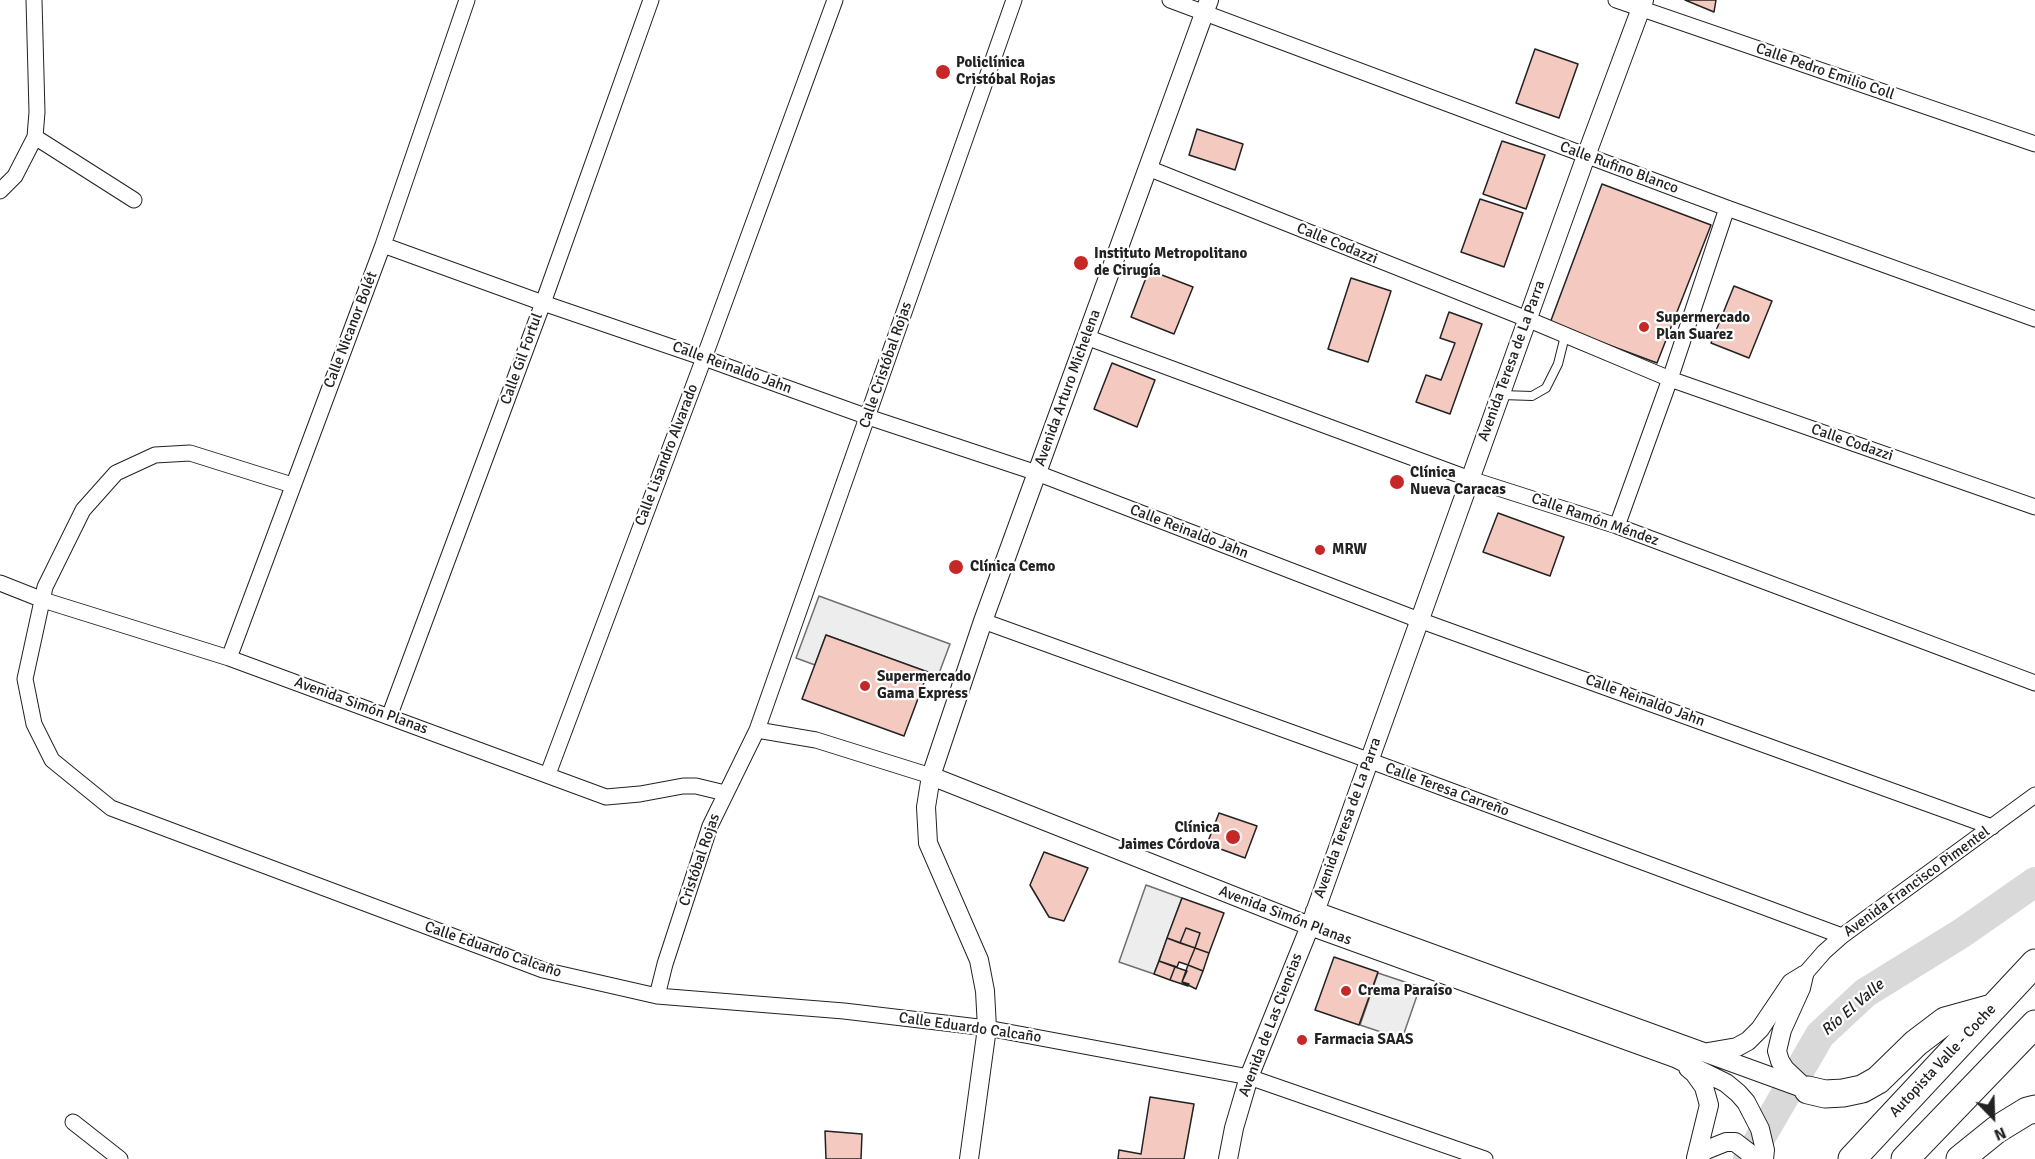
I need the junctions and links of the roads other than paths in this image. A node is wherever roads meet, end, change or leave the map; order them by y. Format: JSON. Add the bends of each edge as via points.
{"nodes":[{"id":1,"x":34,"y":0,"type":"edge"},
{"id":2,"x":467,"y":0,"type":"edge"},
{"id":3,"x":651,"y":0,"type":"edge"},
{"id":4,"x":835,"y":0,"type":"edge"},
{"id":5,"x":1014,"y":0,"type":"edge"},
{"id":6,"x":1170,"y":0,"type":"edge"},
{"id":7,"x":1616,"y":0,"type":"edge"},
{"id":8,"x":1642,"y":5,"type":"edge"},
{"id":9,"x":1206,"y":6,"type":"edge"},
{"id":10,"x":35,"y":137,"type":"junction"},
{"id":11,"x":2035,"y":144,"type":"edge"},
{"id":12,"x":1586,"y":156,"type":"junction"},
{"id":13,"x":1148,"y":168,"type":"junction"},
{"id":14,"x":0,"y":191,"type":"edge"},
{"id":15,"x":134,"y":200,"type":"dead end"},
{"id":16,"x":1727,"y":208,"type":"junction"},
{"id":17,"x":383,"y":245,"type":"junction"},
{"id":18,"x":543,"y":303,"type":"junction"},
{"id":19,"x":1527,"y":319,"type":"junction"},
{"id":20,"x":2035,"y":319,"type":"edge"},
{"id":21,"x":1565,"y":336,"type":"junction"},
{"id":22,"x":1086,"y":337,"type":"junction"},
{"id":23,"x":704,"y":358,"type":"junction"},
{"id":24,"x":1670,"y":378,"type":"junction"},
{"id":25,"x":1500,"y":395,"type":"junction"},
{"id":26,"x":868,"y":417,"type":"junction"},
{"id":27,"x":1037,"y":473,"type":"junction"},
{"id":28,"x":1470,"y":479,"type":"junction"},
{"id":29,"x":292,"y":485,"type":"junction"},
{"id":30,"x":2035,"y":507,"type":"edge"},
{"id":31,"x":1617,"y":526,"type":"junction"},
{"id":32,"x":0,"y":583,"type":"edge"},
{"id":33,"x":42,"y":600,"type":"junction"},
{"id":34,"x":1419,"y":620,"type":"junction"},
{"id":35,"x":983,"y":621,"type":"junction"},
{"id":36,"x":229,"y":658,"type":"junction"},
{"id":37,"x":2035,"y":682,"type":"edge"},
{"id":38,"x":390,"y":717,"type":"junction"},
{"id":39,"x":757,"y":730,"type":"junction"},
{"id":40,"x":1368,"y":760,"type":"junction"},
{"id":41,"x":548,"y":774,"type":"junction"},
{"id":42,"x":931,"y":777,"type":"junction"},
{"id":43,"x":725,"y":793,"type":"junction"},
{"id":44,"x":2035,"y":795,"type":"edge"},
{"id":45,"x":1992,"y":827,"type":"junction"},
{"id":46,"x":1312,"y":919,"type":"junction"},
{"id":47,"x":1842,"y":936,"type":"junction"},
{"id":48,"x":2035,"y":963,"type":"edge"},
{"id":49,"x":1804,"y":975,"type":"junction"},
{"id":50,"x":657,"y":996,"type":"junction"},
{"id":51,"x":1992,"y":1008,"type":"junction"},
{"id":52,"x":2035,"y":1024,"type":"edge"},
{"id":53,"x":987,"y":1029,"type":"junction"},
{"id":54,"x":1707,"y":1052,"type":"junction"},
{"id":55,"x":1675,"y":1058,"type":"junction"},
{"id":56,"x":1249,"y":1077,"type":"junction"},
{"id":57,"x":1808,"y":1090,"type":"junction"},
{"id":58,"x":2035,"y":1109,"type":"edge"},
{"id":59,"x":73,"y":1122,"type":"dead end"},
{"id":60,"x":120,"y":1159,"type":"edge"},
{"id":61,"x":969,"y":1159,"type":"edge"},
{"id":62,"x":1228,"y":1159,"type":"edge"},
{"id":63,"x":1485,"y":1159,"type":"edge"},
{"id":64,"x":1696,"y":1159,"type":"edge"},
{"id":65,"x":1752,"y":1159,"type":"edge"},
{"id":66,"x":1764,"y":1159,"type":"edge"},
{"id":67,"x":1852,"y":1159,"type":"edge"},
{"id":68,"x":1905,"y":1159,"type":"edge"},
{"id":69,"x":1960,"y":1159,"type":"edge"}],
"edges":[{"from":1,"to":10,"type":"street"},
{"from":2,"to":17,"type":"street","name":"Calle Nicanor Bolét"},
{"from":3,"to":18,"type":"street","name":"Calle Gil Fortul"},
{"from":4,"to":23,"type":"street","name":"Calle Lisandro Alvarado"},
{"from":5,"to":26,"type":"street","name":"Calle Cristóbal Rojas"},
{"from":6,"to":9,"type":"street","name":"Calle Rufino Blanco"},
{"from":7,"to":8,"type":"street","name":"Calle Pedro Emilio Coll"},
{"from":8,"to":11,"type":"street","name":"Calle Pedro Emilio Coll"},
{"from":8,"to":12,"type":"street","name":"Avenida Teresa de La Parra"},
{"from":9,"to":12,"type":"street","name":"Calle Rufino Blanco"},
{"from":9,"to":13,"type":"street","name":"Avenida Arturo Michelena"},
{"from":10,"to":14,"type":"street","via":[[15,176]]},
{"from":10,"to":15,"type":"street"},
{"from":12,"to":16,"type":"street","name":"Calle Rufino Blanco"},
{"from":12,"to":19,"type":"street","name":"Avenida Teresa de La Parra"},
{"from":13,"to":19,"type":"street","name":"Calle Codazzi"},
{"from":13,"to":22,"type":"street","name":"Avenida Arturo Michelena"},
{"from":16,"to":20,"type":"street","name":"Calle Rufino Blanco"},
{"from":16,"to":24,"type":"street"},
{"from":17,"to":18,"type":"street","name":"Calle Reinaldo Jahn"},
{"from":17,"to":29,"type":"street","name":"Calle Nicanor Bolét"},
{"from":18,"to":23,"type":"street","name":"Calle Reinaldo Jahn"},
{"from":18,"to":38,"type":"street","name":"Calle Gil Fortul"},
{"from":19,"to":21,"type":"street","name":"Calle Codazzi"},
{"from":19,"to":25,"type":"street","name":"Avenida Teresa de La Parra"},
{"from":21,"to":24,"type":"street","name":"Calle Codazzi"},
{"from":21,"to":25,"type":"lane","via":[[1558,364],[1546,388],[1532,396]]},
{"from":22,"to":27,"type":"street","name":"Avenida Arturo Michelena"},
{"from":22,"to":28,"type":"street","name":"Calle Ramón Méndez"},
{"from":23,"to":26,"type":"street","name":"Calle Reinaldo Jahn"},
{"from":23,"to":41,"type":"street","name":"Calle Lisandro Alvarado"},
{"from":24,"to":30,"type":"street","name":"Calle Codazzi"},
{"from":24,"to":31,"type":"street"},
{"from":25,"to":28,"type":"street","name":"Avenida Teresa de La Parra"},
{"from":26,"to":27,"type":"street","name":"Calle Reinaldo Jahn"},
{"from":26,"to":39,"type":"street","name":"Calle Cristóbal Rojas"},
{"from":27,"to":34,"type":"street","name":"Calle Reinaldo Jahn"},
{"from":27,"to":35,"type":"street","name":"Avenida Arturo Michelena"},
{"from":28,"to":31,"type":"street","name":"Calle Ramón Méndez"},
{"from":28,"to":34,"type":"street","name":"Avenida Teresa de La Parra"},
{"from":29,"to":33,"type":"street","name":"Calle Eduardo Calcaño","via":[[190,453],[155,455],[116,473],[83,510]]},
{"from":29,"to":36,"type":"street","name":"Calle Nicanor Bolét"},
{"from":31,"to":37,"type":"street","name":"Calle Ramón Méndez"},
{"from":32,"to":33,"type":"street","name":"Avenida Simón Planas"},
{"from":33,"to":36,"type":"street","name":"Avenida Simón Planas"},
{"from":33,"to":50,"type":"street","name":"Calle Eduardo Calcaño","via":[[25,679],[34,724],[52,760],[111,808],[543,970]]},
{"from":34,"to":40,"type":"street","name":"Avenida Teresa de La Parra"},
{"from":34,"to":45,"type":"street","name":"Calle Reinaldo Jahn"},
{"from":35,"to":40,"type":"street","name":"Calle Teresa Carreño"},
{"from":35,"to":42,"type":"street","name":"Avenida Arturo Michelena"},
{"from":36,"to":38,"type":"street","name":"Avenida Simón Planas"},
{"from":38,"to":41,"type":"street","name":"Avenida Simón Planas"},
{"from":39,"to":42,"type":"street","name":"Avenida Simón Planas","via":[[816,740]]},
{"from":39,"to":43,"type":"street","name":"Cristóbal Rojas"},
{"from":40,"to":46,"type":"street","name":"Avenida Teresa de La Parra"},
{"from":40,"to":47,"type":"street","name":"Calle Teresa Carreño"},
{"from":41,"to":43,"type":"street","name":"Avenida Simón Planas","via":[[606,797],[683,786]]},
{"from":42,"to":46,"type":"street","name":"Avenida Simón Planas"},
{"from":42,"to":53,"type":"street","name":"Avenida Arturo Michelena","via":[[926,807],[928,843],[979,960]]},
{"from":43,"to":50,"type":"street","name":"Cristóbal Rojas","via":[[710,826]]},
{"from":44,"to":45,"type":"street","name":"Avenida Francisco Pimentel"},
{"from":45,"to":47,"type":"street","name":"Avenida Francisco Pimentel"},
{"from":46,"to":54,"type":"street","name":"Avenida Simón Planas"},
{"from":46,"to":55,"type":"street","name":"Avenida Simón Planas"},
{"from":46,"to":56,"type":"street","name":"Avenida de Las Ciencias"},
{"from":47,"to":49,"type":"street","name":"Avenida Francisco Pimentel"},
{"from":48,"to":51,"type":"highway","name":"Autopista Valle - Coche"},
{"from":49,"to":54,"type":"street","via":[[1791,983],[1748,1041]]},
{"from":49,"to":57,"type":"street","via":[[1777,1051],[1785,1069]]},
{"from":50,"to":53,"type":"street","name":"Calle Eduardo Calcaño","via":[[844,1011]]},
{"from":51,"to":57,"type":"highway","via":[[1945,1021],[1878,1080],[1862,1089],[1825,1094]]},
{"from":51,"to":67,"type":"highway","name":"Autopista Valle - Coche"},
{"from":52,"to":68,"type":"highway"},
{"from":53,"to":56,"type":"street","name":"Calle Eduardo Calcaño"},
{"from":53,"to":61,"type":"street","name":"Avenida Arturo Michelena"},
{"from":54,"to":57,"type":"street","name":"Avenida Simón Planas"},
{"from":55,"to":64,"type":"street","via":[[1704,1087],[1708,1105]]},
{"from":55,"to":66,"type":"street","name":"Avenida Simón Planas","via":[[1726,1083],[1746,1102],[1760,1129]]},
{"from":56,"to":62,"type":"street","name":"Avenida de Las Ciencias"},
{"from":56,"to":63,"type":"street","name":"Calle Eduardo Calcaño"},
{"from":58,"to":69,"type":"highway","via":[[1996,1130]]},
{"from":59,"to":60,"type":"street"},
{"from":64,"to":65,"type":"street","via":[[1726,1142],[1735,1142]]}]}
